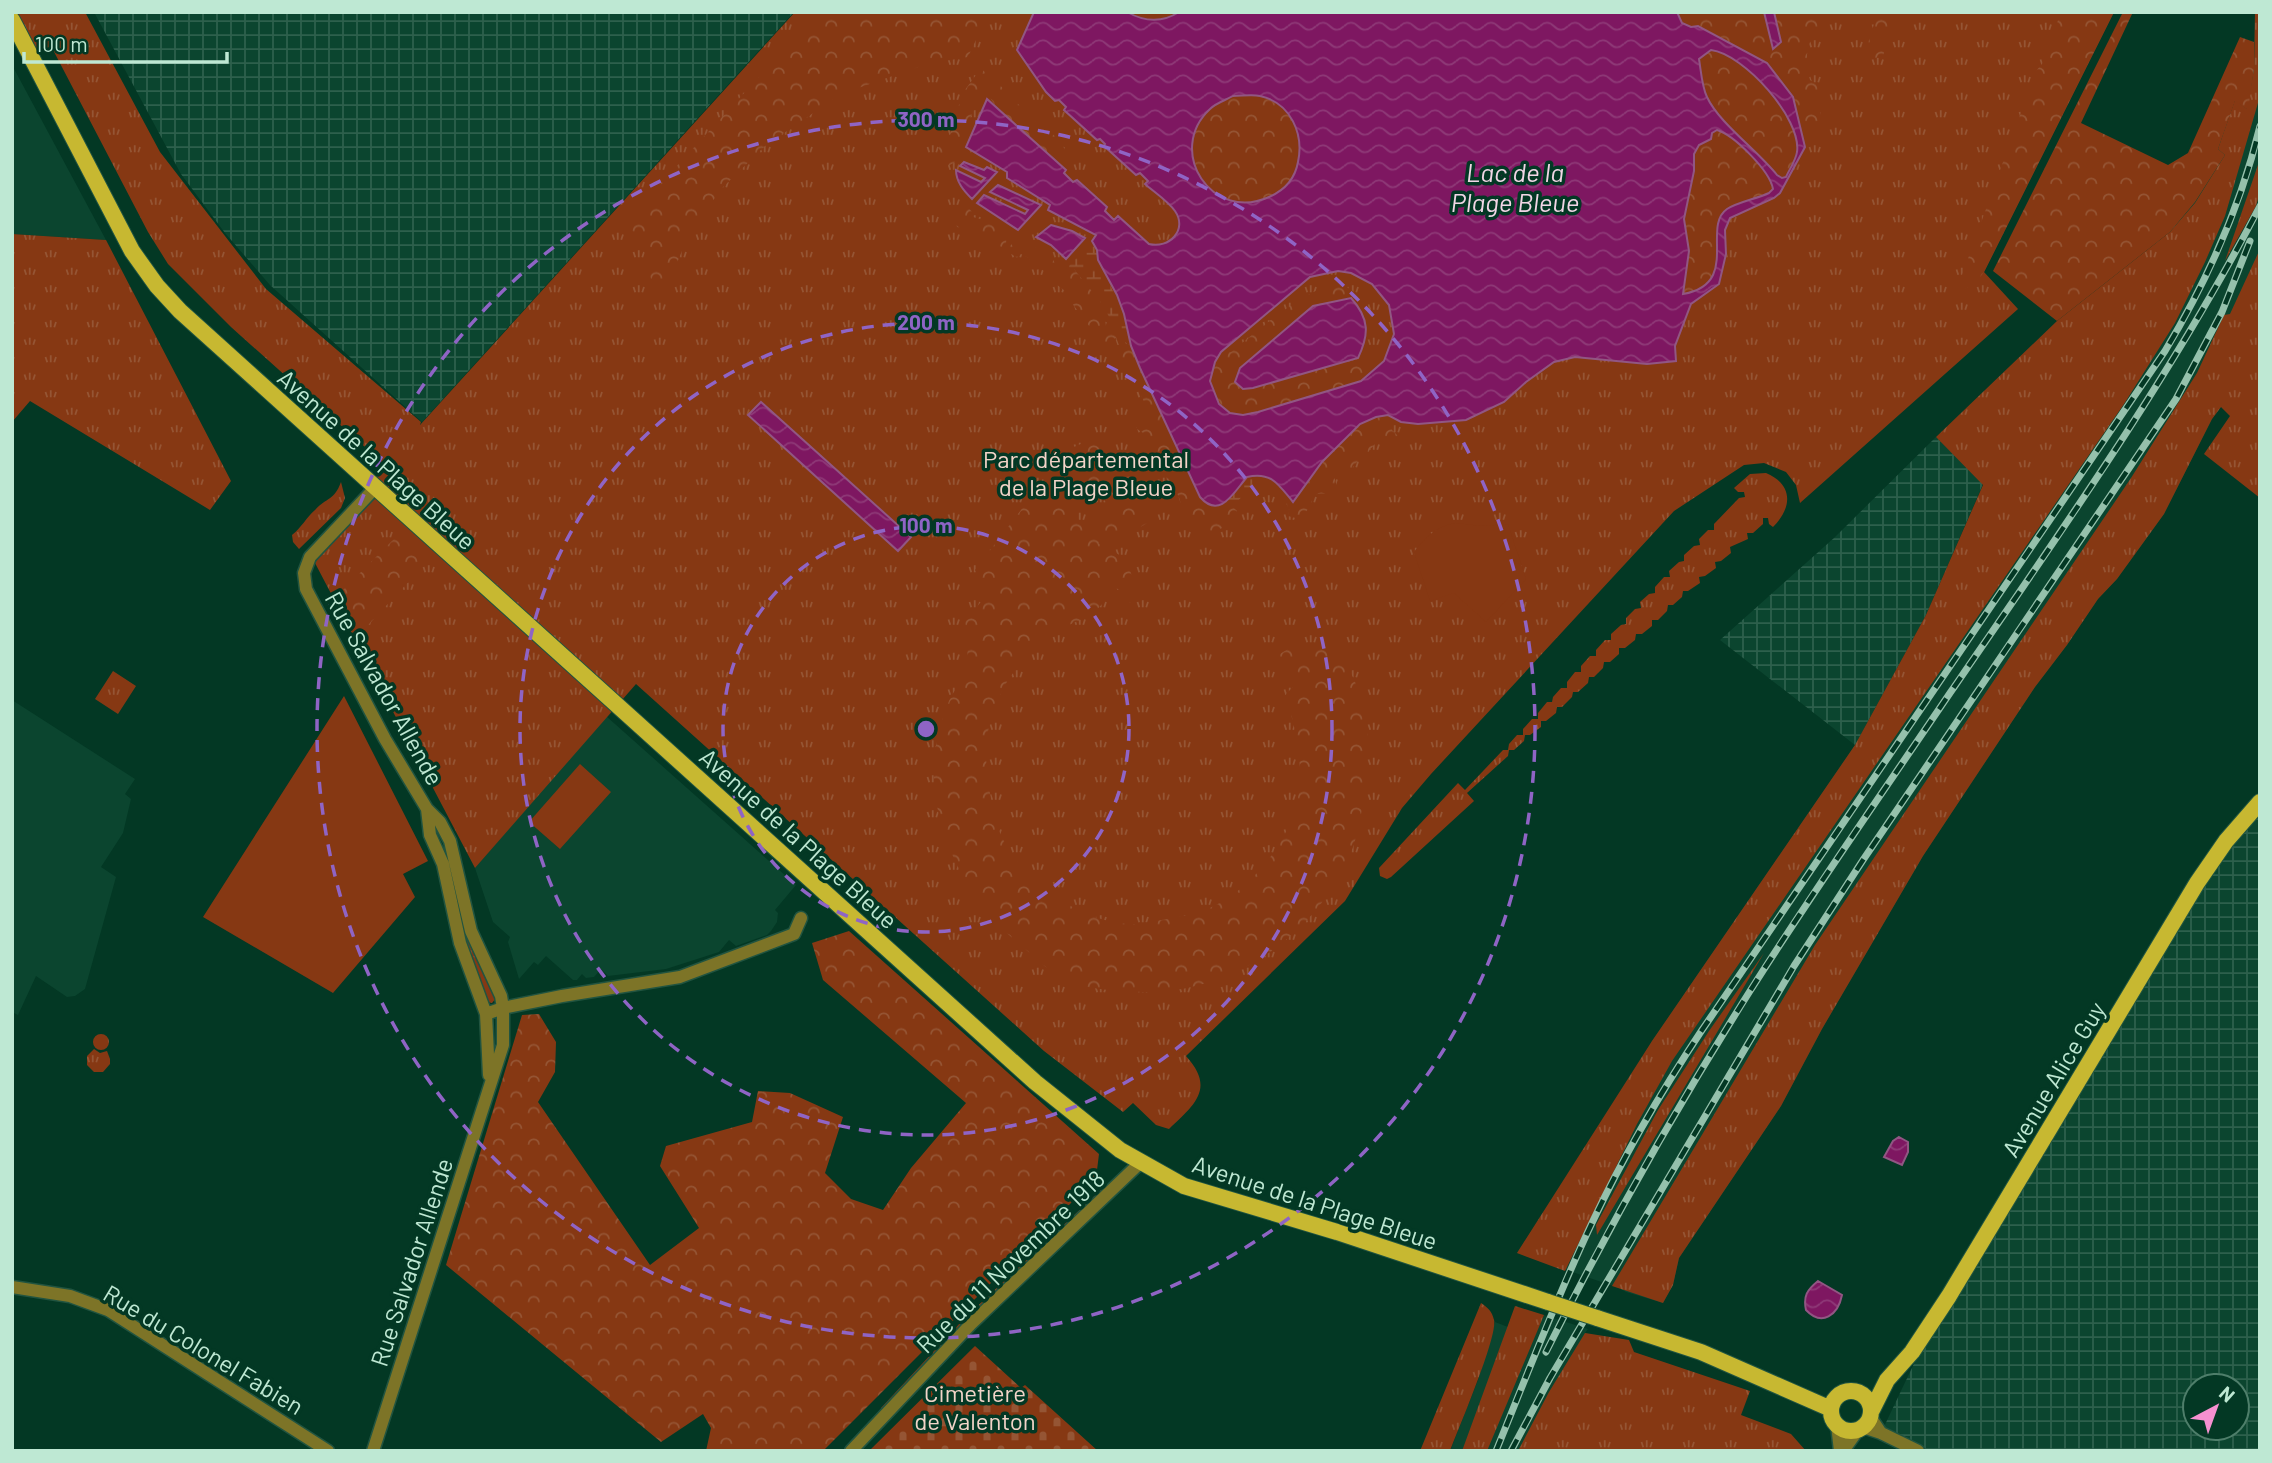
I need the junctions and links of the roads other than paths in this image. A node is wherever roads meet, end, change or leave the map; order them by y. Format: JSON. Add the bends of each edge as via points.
{"nodes":[{"id":1,"x":12,"y":20,"type":"edge"},
{"id":2,"x":18,"y":45,"type":"edge"},
{"id":3,"x":374,"y":488,"type":"junction"},
{"id":4,"x":2260,"y":802,"type":"edge"},
{"id":5,"x":428,"y":809,"type":"junction"},
{"id":6,"x":801,"y":918,"type":"dead end"},
{"id":7,"x":503,"y":1008,"type":"junction"},
{"id":8,"x":486,"y":1014,"type":"junction"},
{"id":9,"x":489,"y":1086,"type":"junction"},
{"id":10,"x":1141,"y":1161,"type":"junction"},
{"id":11,"x":12,"y":1287,"type":"edge"},
{"id":12,"x":1887,"y":1380,"type":"junction"},
{"id":13,"x":1859,"y":1392,"type":"junction"},
{"id":14,"x":1833,"y":1403,"type":"junction"},
{"id":15,"x":1866,"y":1421,"type":"junction"},
{"id":16,"x":1837,"y":1425,"type":"junction"},
{"id":17,"x":328,"y":1451,"type":"edge"},
{"id":18,"x":373,"y":1451,"type":"edge"},
{"id":19,"x":850,"y":1451,"type":"edge"},
{"id":20,"x":1841,"y":1451,"type":"edge"},
{"id":21,"x":1919,"y":1451,"type":"edge"}],
"edges":[{"from":1,"to":2,"type":"main road","name":"Avenue de la Plage Bleue"},
{"from":2,"to":3,"type":"main road","name":"Avenue de la Plage Bleue","via":[[140,264],[180,311]]},
{"from":3,"to":5,"type":"street","name":"Rue Salvador Allende","via":[[310,557],[304,573],[306,589]]},
{"from":3,"to":10,"type":"main road","name":"Avenue de la Plage Bleue","via":[[1035,1082]]},
{"from":4,"to":12,"type":"main road","name":"Avenue Alice Guy","via":[[2197,883],[1949,1296]]},
{"from":5,"to":7,"type":"street","name":"Rue Salvador Allende","via":[[450,841],[471,931]]},
{"from":5,"to":8,"type":"street","name":"Rue Salvador Allende","via":[[430,835],[443,864],[460,943]]},
{"from":6,"to":7,"type":"street","via":[[794,934],[680,977]]},
{"from":7,"to":8,"type":"street"},
{"from":7,"to":9,"type":"street","name":"Rue Salvador Allende","via":[[503,1045]]},
{"from":8,"to":9,"type":"street","name":"Rue Salvador Allende"},
{"from":9,"to":18,"type":"street","name":"Rue Salvador Allende"},
{"from":10,"to":14,"type":"main road","name":"Avenue de la Plage Bleue","bridge":true,"via":[[1184,1185],[1701,1352],[1779,1386]]},
{"from":10,"to":19,"type":"street","name":"Rue du 11 Novembre 1918","via":[[971,1324]]},
{"from":11,"to":17,"type":"street","name":"Rue du Colonel Fabien","via":[[70,1296],[108,1310]]},
{"from":12,"to":13,"type":"main road","name":"Avenue Alice Guy"},
{"from":12,"to":15,"type":"main road","name":"Avenue Alice Guy"},
{"from":13,"to":14,"type":"main road","via":[[1846,1391]]},
{"from":13,"to":15,"type":"main road","via":[[1869,1400]]},
{"from":14,"to":16,"type":"main road"},
{"from":15,"to":16,"type":"main road","via":[[1847,1431]]},
{"from":15,"to":20,"type":"street"},
{"from":15,"to":21,"type":"street"},
{"from":16,"to":20,"type":"street"}]}
